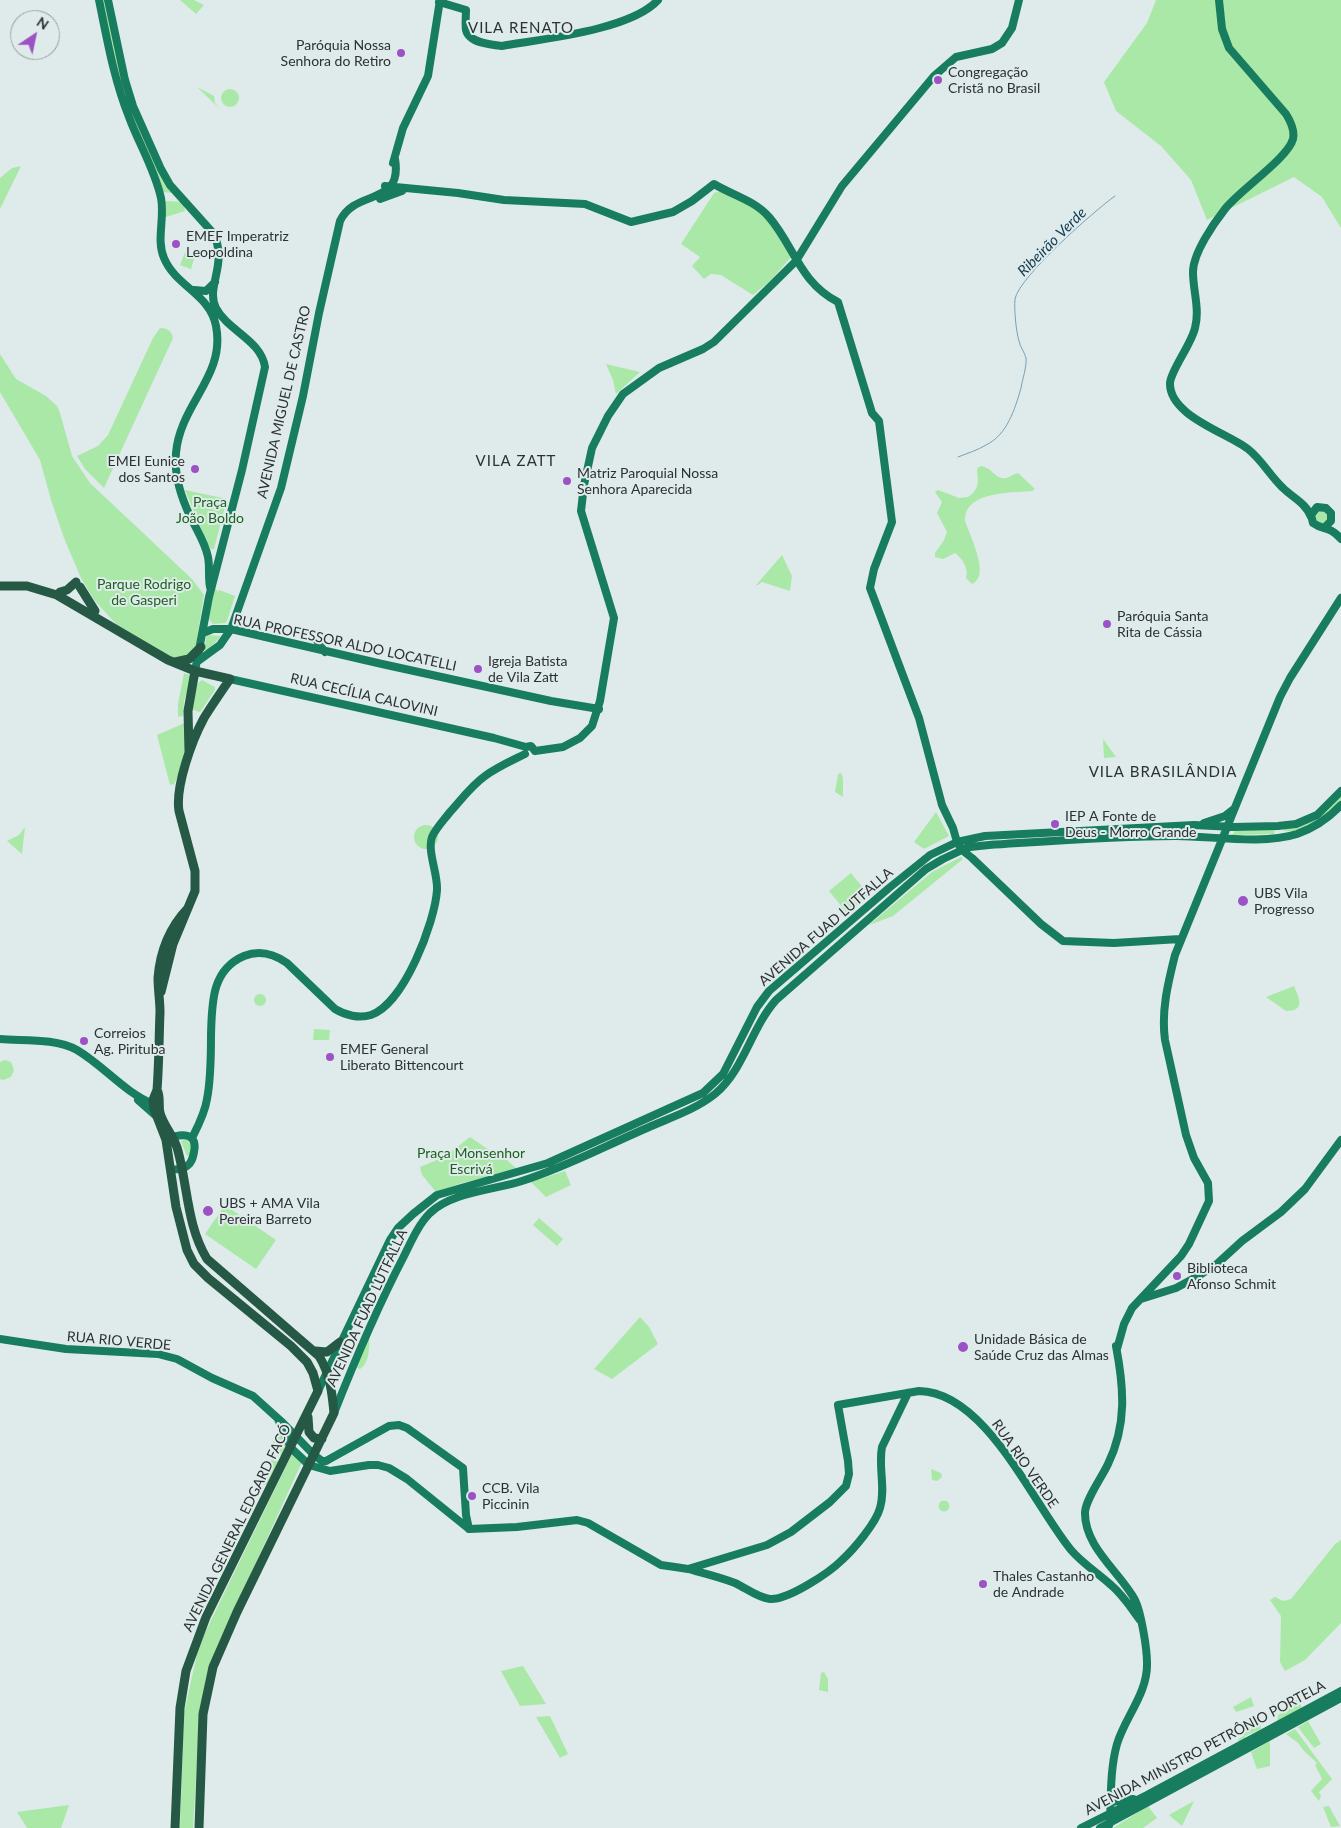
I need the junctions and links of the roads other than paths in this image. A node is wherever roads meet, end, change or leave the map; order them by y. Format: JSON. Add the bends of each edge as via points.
{"nodes":[{"id":1,"x":99,"y":0,"type":"edge"},
{"id":2,"x":108,"y":0,"type":"edge"},
{"id":3,"x":658,"y":0,"type":"edge"},
{"id":4,"x":1019,"y":0,"type":"edge"},
{"id":5,"x":1219,"y":0,"type":"edge"},
{"id":6,"x":440,"y":1,"type":"edge"},
{"id":7,"x":385,"y":189,"type":"junction"},
{"id":8,"x":415,"y":189,"type":"junction"},
{"id":9,"x":402,"y":191,"type":"junction"},
{"id":10,"x":364,"y":200,"type":"junction"},
{"id":11,"x":796,"y":260,"type":"junction"},
{"id":12,"x":216,"y":280,"type":"junction"},
{"id":13,"x":192,"y":289,"type":"junction"},
{"id":14,"x":232,"y":327,"type":"junction"},
{"id":15,"x":217,"y":335,"type":"junction"},
{"id":16,"x":1295,"y":497,"type":"junction"},
{"id":17,"x":1315,"y":508,"type":"junction"},
{"id":18,"x":1311,"y":518,"type":"junction"},
{"id":19,"x":1328,"y":524,"type":"junction"},
{"id":20,"x":1341,"y":537,"type":"edge"},
{"id":21,"x":207,"y":554,"type":"junction"},
{"id":22,"x":219,"y":555,"type":"junction"},
{"id":23,"x":0,"y":582,"type":"edge"},
{"id":24,"x":0,"y":586,"type":"edge"},
{"id":25,"x":60,"y":592,"type":"junction"},
{"id":26,"x":210,"y":592,"type":"junction"},
{"id":27,"x":1341,"y":598,"type":"edge"},
{"id":28,"x":95,"y":610,"type":"junction"},
{"id":29,"x":205,"y":621,"type":"junction"},
{"id":30,"x":117,"y":629,"type":"junction"},
{"id":31,"x":213,"y":629,"type":"junction"},
{"id":32,"x":231,"y":630,"type":"junction"},
{"id":33,"x":203,"y":633,"type":"junction"},
{"id":34,"x":313,"y":635,"type":"dead end"},
{"id":35,"x":201,"y":647,"type":"junction"},
{"id":36,"x":325,"y":652,"type":"junction"},
{"id":37,"x":173,"y":662,"type":"junction"},
{"id":38,"x":198,"y":662,"type":"junction"},
{"id":39,"x":198,"y":674,"type":"junction"},
{"id":40,"x":230,"y":679,"type":"junction"},
{"id":41,"x":599,"y":709,"type":"junction"},
{"id":42,"x":188,"y":711,"type":"junction"},
{"id":43,"x":206,"y":716,"type":"junction"},
{"id":44,"x":525,"y":751,"type":"junction"},
{"id":45,"x":189,"y":756,"type":"junction"},
{"id":46,"x":1341,"y":791,"type":"edge"},
{"id":47,"x":1341,"y":805,"type":"edge"},
{"id":48,"x":1236,"y":808,"type":"junction"},
{"id":49,"x":1194,"y":825,"type":"junction"},
{"id":50,"x":1278,"y":826,"type":"junction"},
{"id":51,"x":1228,"y":827,"type":"junction"},
{"id":52,"x":953,"y":828,"type":"junction"},
{"id":53,"x":1146,"y":832,"type":"junction"},
{"id":54,"x":1278,"y":837,"type":"junction"},
{"id":55,"x":1223,"y":838,"type":"junction"},
{"id":56,"x":966,"y":839,"type":"junction"},
{"id":57,"x":957,"y":842,"type":"junction"},
{"id":58,"x":970,"y":847,"type":"junction"},
{"id":59,"x":962,"y":850,"type":"junction"},
{"id":60,"x":972,"y":858,"type":"junction"},
{"id":61,"x":173,"y":934,"type":"junction"},
{"id":62,"x":1180,"y":939,"type":"junction"},
{"id":63,"x":161,"y":956,"type":"junction"},
{"id":64,"x":169,"y":963,"type":"junction"},
{"id":65,"x":160,"y":994,"type":"junction"},
{"id":66,"x":0,"y":1039,"type":"edge"},
{"id":67,"x":156,"y":1109,"type":"junction"},
{"id":68,"x":169,"y":1138,"type":"junction"},
{"id":69,"x":192,"y":1138,"type":"junction"},
{"id":70,"x":1341,"y":1140,"type":"edge"},
{"id":71,"x":182,"y":1169,"type":"junction"},
{"id":72,"x":172,"y":1170,"type":"junction"},
{"id":73,"x":1158,"y":1278,"type":"junction"},
{"id":74,"x":1179,"y":1286,"type":"junction"},
{"id":75,"x":1168,"y":1290,"type":"junction"},
{"id":76,"x":1139,"y":1299,"type":"junction"},
{"id":77,"x":0,"y":1340,"type":"edge"},
{"id":78,"x":340,"y":1342,"type":"junction"},
{"id":79,"x":1117,"y":1349,"type":"junction"},
{"id":80,"x":314,"y":1351,"type":"junction"},
{"id":81,"x":326,"y":1370,"type":"junction"},
{"id":82,"x":318,"y":1392,"type":"junction"},
{"id":83,"x":908,"y":1393,"type":"junction"},
{"id":84,"x":309,"y":1411,"type":"junction"},
{"id":85,"x":334,"y":1413,"type":"junction"},
{"id":86,"x":278,"y":1419,"type":"junction"},
{"id":87,"x":296,"y":1437,"type":"junction"},
{"id":88,"x":322,"y":1439,"type":"junction"},
{"id":89,"x":291,"y":1448,"type":"junction"},
{"id":90,"x":314,"y":1455,"type":"junction"},
{"id":91,"x":326,"y":1461,"type":"junction"},
{"id":92,"x":309,"y":1465,"type":"junction"},
{"id":93,"x":330,"y":1470,"type":"junction"},
{"id":94,"x":469,"y":1529,"type":"junction"},
{"id":95,"x":711,"y":1562,"type":"junction"},
{"id":96,"x":688,"y":1568,"type":"junction"},
{"id":97,"x":706,"y":1574,"type":"junction"},
{"id":98,"x":1140,"y":1620,"type":"junction"},
{"id":99,"x":1341,"y":1691,"type":"edge"},
{"id":100,"x":1341,"y":1698,"type":"edge"},
{"id":101,"x":1143,"y":1797,"type":"junction"},
{"id":102,"x":1111,"y":1802,"type":"junction"},
{"id":103,"x":1110,"y":1813,"type":"junction"},
{"id":104,"x":1109,"y":1826,"type":"edge"},
{"id":105,"x":175,"y":1828,"type":"edge"},
{"id":106,"x":199,"y":1828,"type":"edge"},
{"id":107,"x":1081,"y":1828,"type":"edge"},
{"id":108,"x":1100,"y":1828,"type":"edge"}],
"edges":[{"from":1,"to":13,"type":"street","via":[[120,92],[161,198],[164,258],[179,281]]},
{"from":2,"to":12,"type":"street","via":[[133,106],[161,169],[170,185],[213,232],[217,241],[220,257]]},
{"from":3,"to":6,"type":"street","via":[[639,14],[616,24],[502,46],[470,37],[466,30],[466,10]]},
{"from":4,"to":11,"type":"street","via":[[1012,28],[1002,43],[992,49],[956,56],[934,76],[842,186]]},
{"from":5,"to":16,"type":"street","via":[[1222,29],[1230,48],[1286,114],[1294,137],[1281,158],[1224,210],[1198,252],[1193,271],[1197,300],[1195,327],[1172,375],[1171,389],[1185,411],[1250,450],[1282,488]]},
{"from":6,"to":7,"type":"street","via":[[428,76],[403,128]]},
{"from":7,"to":8,"type":"street"},
{"from":7,"to":9,"type":"street"},
{"from":7,"to":10,"type":"street","name":"AVENIDA MIGUEL DE CASTRO"},
{"from":8,"to":9,"type":"street"},
{"from":8,"to":11,"type":"street","via":[[504,200],[585,204],[631,222],[673,212],[714,184],[744,198],[769,217]]},
{"from":9,"to":10,"type":"street","via":[[377,200]]},
{"from":10,"to":32,"type":"street","name":"AVENIDA MIGUEL DE CASTRO","via":[[348,209],[340,221],[281,488]]},
{"from":11,"to":41,"type":"street","via":[[714,342],[660,368],[623,394],[592,448],[581,511],[614,618]]},
{"from":11,"to":52,"type":"street","via":[[816,286],[838,302],[872,412],[879,421],[892,522],[870,588],[919,718],[939,795]]},
{"from":12,"to":13,"type":"street","via":[[206,291]]},
{"from":12,"to":14,"type":"street","via":[[216,308]]},
{"from":13,"to":15,"type":"street","via":[[208,307]]},
{"from":14,"to":15,"type":"street","via":[[224,327]]},
{"from":14,"to":22,"type":"street","via":[[258,350],[265,366]]},
{"from":15,"to":21,"type":"street","via":[[214,366],[185,418],[176,453],[182,496]]},
{"from":16,"to":17,"type":"street"},
{"from":16,"to":18,"type":"street","via":[[1306,507]]},
{"from":17,"to":18,"type":"street"},
{"from":17,"to":19,"type":"street","via":[[1322,506],[1328,509],[1332,515]]},
{"from":18,"to":19,"type":"street","via":[[1316,525]]},
{"from":19,"to":20,"type":"street"},
{"from":21,"to":22,"type":"street","via":[[213,558]]},
{"from":21,"to":26,"type":"street"},
{"from":22,"to":26,"type":"street"},
{"from":23,"to":25,"type":"main road","via":[[26,582]]},
{"from":24,"to":30,"type":"main road","via":[[27,586],[57,595]]},
{"from":25,"to":28,"type":"main road"},
{"from":25,"to":28,"type":"main road","via":[[78,584]]},
{"from":26,"to":29,"type":"street"},
{"from":27,"to":48,"type":"street","via":[[1280,697]]},
{"from":28,"to":30,"type":"main road"},
{"from":29,"to":31,"type":"street"},
{"from":29,"to":33,"type":"street"},
{"from":30,"to":37,"type":"main road"},
{"from":31,"to":32,"type":"street","name":"RUA PROFESSOR ALDO LOCATELLI"},
{"from":31,"to":33,"type":"street","name":"RUA PROFESSOR ALDO LOCATELLI"},
{"from":32,"to":36,"type":"street","name":"RUA PROFESSOR ALDO LOCATELLI"},
{"from":32,"to":38,"type":"street","name":"AVENIDA MIGUEL DE CASTRO","via":[[220,645]]},
{"from":33,"to":35,"type":"street"},
{"from":34,"to":36,"type":"street"},
{"from":35,"to":37,"type":"main road","via":[[189,659]]},
{"from":35,"to":38,"type":"street"},
{"from":36,"to":41,"type":"street","name":"RUA PROFESSOR ALDO LOCATELLI"},
{"from":37,"to":39,"type":"main road"},
{"from":38,"to":39,"type":"street"},
{"from":39,"to":40,"type":"main road","name":"RUA CECÍLIA CALOVINI"},
{"from":39,"to":42,"type":"main road"},
{"from":40,"to":43,"type":"main road"},
{"from":40,"to":44,"type":"street","name":"RUA CECÍLIA CALOVINI","via":[[494,738]]},
{"from":41,"to":44,"type":"street","name":"RUA CECÍLIA CALOVINI","via":[[586,733],[563,747],[535,751],[531,746]]},
{"from":42,"to":43,"type":"main road","via":[[195,718]]},
{"from":42,"to":45,"type":"main road"},
{"from":43,"to":45,"type":"main road"},
{"from":44,"to":69,"type":"street","via":[[469,790],[435,832],[431,847],[437,890],[431,919],[415,962],[384,1007],[371,1015],[342,1013],[287,963],[268,954],[246,955],[221,974],[213,994],[207,1100]]},
{"from":45,"to":61,"type":"main road","via":[[177,801],[195,871],[194,890],[188,908],[174,925]]},
{"from":46,"to":50,"type":"street","name":"AVENIDA FUAD LUTFALLA","via":[[1317,815],[1296,824]]},
{"from":47,"to":54,"type":"street","name":"AVENIDA FUAD LUTFALLA","via":[[1316,825],[1298,834]]},
{"from":48,"to":49,"type":"street","via":[[1218,819]]},
{"from":48,"to":51,"type":"street"},
{"from":49,"to":51,"type":"street","name":"AVENIDA FUAD LUTFALLA"},
{"from":49,"to":53,"type":"street","name":"AVENIDA FUAD LUTFALLA"},
{"from":50,"to":51,"type":"street","name":"AVENIDA FUAD LUTFALLA"},
{"from":50,"to":54,"type":"street"},
{"from":51,"to":55,"type":"street"},
{"from":52,"to":56,"type":"street"},
{"from":52,"to":57,"type":"street"},
{"from":53,"to":55,"type":"street","name":"AVENIDA FUAD LUTFALLA"},
{"from":53,"to":56,"type":"street","name":"AVENIDA FUAD LUTFALLA"},
{"from":53,"to":58,"type":"street","name":"AVENIDA FUAD LUTFALLA"},
{"from":54,"to":55,"type":"street","name":"AVENIDA FUAD LUTFALLA"},
{"from":55,"to":62,"type":"street"},
{"from":56,"to":57,"type":"street","name":"AVENIDA FUAD LUTFALLA"},
{"from":56,"to":58,"type":"street"},
{"from":57,"to":59,"type":"street"},
{"from":57,"to":78,"type":"street","name":"AVENIDA FUAD LUTFALLA","via":[[930,855],[770,991],[757,1007],[723,1074],[703,1092],[564,1157],[437,1195],[424,1205],[404,1222],[390,1240]]},
{"from":58,"to":59,"type":"street","name":"AVENIDA FUAD LUTFALLA"},
{"from":58,"to":60,"type":"street"},
{"from":59,"to":60,"type":"street"},
{"from":59,"to":85,"type":"street","name":"AVENIDA FUAD LUTFALLA","via":[[926,869],[785,990],[763,1017],[730,1079],[716,1094],[564,1166],[507,1186],[458,1197],[428,1214],[395,1272]]},
{"from":60,"to":62,"type":"street","via":[[1063,941],[1114,943]]},
{"from":61,"to":63,"type":"main road"},
{"from":61,"to":64,"type":"main road"},
{"from":62,"to":73,"type":"street","via":[[1167,986],[1164,1030],[1186,1135],[1208,1183],[1210,1195],[1196,1231],[1183,1252]]},
{"from":63,"to":64,"type":"main road"},
{"from":63,"to":65,"type":"main road"},
{"from":64,"to":65,"type":"main road"},
{"from":65,"to":67,"type":"main road"},
{"from":66,"to":67,"type":"street","via":[[67,1046],[86,1056],[137,1099]]},
{"from":67,"to":68,"type":"main road"},
{"from":68,"to":69,"type":"street","via":[[182,1134]]},
{"from":68,"to":71,"type":"main road","via":[[178,1151]]},
{"from":68,"to":72,"type":"main road"},
{"from":69,"to":71,"type":"street","via":[[195,1146],[192,1161]]},
{"from":70,"to":74,"type":"street","via":[[1305,1189],[1281,1212],[1218,1263]]},
{"from":71,"to":72,"type":"street"},
{"from":71,"to":80,"type":"main road","via":[[192,1226],[207,1259]]},
{"from":72,"to":82,"type":"main road","via":[[182,1234],[194,1264],[307,1362],[314,1373]]},
{"from":73,"to":74,"type":"street"},
{"from":73,"to":75,"type":"street","via":[[1160,1287]]},
{"from":73,"to":76,"type":"street"},
{"from":73,"to":79,"type":"street","via":[[1134,1300],[1125,1314],[1115,1337]]},
{"from":74,"to":75,"type":"street"},
{"from":75,"to":76,"type":"street"},
{"from":76,"to":79,"type":"street","via":[[1127,1317]]},
{"from":77,"to":86,"type":"street","name":"RUA RIO VERDE","via":[[66,1349],[167,1356],[253,1396]]},
{"from":78,"to":80,"type":"main road","via":[[327,1352]]},
{"from":78,"to":81,"type":"street","name":"AVENIDA FUAD LUTFALLA"},
{"from":79,"to":98,"type":"street","via":[[1122,1423],[1115,1450],[1085,1508],[1085,1521],[1100,1553],[1134,1599]]},
{"from":80,"to":81,"type":"main road"},
{"from":81,"to":82,"type":"street","name":"AVENIDA FUAD LUTFALLA"},
{"from":81,"to":85,"type":"main road"},
{"from":82,"to":84,"type":"main road","name":"AVENIDA GENERAL EDGARD FACÓ"},
{"from":83,"to":95,"type":"street","name":"RUA RIO VERDE","via":[[838,1405],[848,1461],[846,1486],[780,1539]]},
{"from":83,"to":97,"type":"street","via":[[882,1447],[883,1486],[877,1515],[842,1560],[784,1597],[767,1599],[734,1582]]},
{"from":83,"to":98,"type":"street","name":"RUA RIO VERDE","via":[[924,1391],[939,1394],[961,1405],[976,1418],[1009,1458],[1070,1549],[1120,1593]]},
{"from":84,"to":87,"type":"main road","name":"AVENIDA GENERAL EDGARD FACÓ"},
{"from":84,"to":88,"type":"main road","via":[[309,1432],[314,1438]]},
{"from":85,"to":88,"type":"main road"},
{"from":86,"to":87,"type":"street","name":"RUA RIO VERDE"},
{"from":86,"to":89,"type":"street","name":"RUA RIO VERDE"},
{"from":87,"to":89,"type":"main road","name":"AVENIDA GENERAL EDGARD FACÓ"},
{"from":87,"to":90,"type":"street","name":"RUA RIO VERDE"},
{"from":88,"to":90,"type":"main road"},
{"from":89,"to":92,"type":"street","name":"RUA RIO VERDE"},
{"from":89,"to":105,"type":"main road","name":"AVENIDA GENERAL EDGARD FACÓ","via":[[206,1617],[186,1671],[180,1715]]},
{"from":90,"to":91,"type":"street","name":"RUA RIO VERDE"},
{"from":90,"to":92,"type":"main road"},
{"from":91,"to":93,"type":"street"},
{"from":91,"to":94,"type":"street","via":[[389,1426],[407,1428],[463,1468]]},
{"from":92,"to":93,"type":"street","name":"RUA RIO VERDE"},
{"from":92,"to":106,"type":"main road","via":[[236,1612],[213,1667],[203,1714]]},
{"from":93,"to":94,"type":"street","name":"RUA RIO VERDE","via":[[369,1465],[388,1468],[407,1479]]},
{"from":94,"to":96,"type":"street","name":"RUA RIO VERDE","via":[[577,1520],[661,1564]]},
{"from":95,"to":96,"type":"street","name":"RUA RIO VERDE"},
{"from":95,"to":97,"type":"street","via":[[703,1570]]},
{"from":96,"to":97,"type":"street"},
{"from":98,"to":102,"type":"street","via":[[1148,1663],[1146,1677],[1117,1745]]},
{"from":99,"to":101,"type":"street","name":"AVENIDA MINISTRO PETRÔNIO PORTELA"},
{"from":100,"to":104,"type":"street","name":"AVENIDA MINISTRO PETRÔNIO PORTELA"},
{"from":101,"to":102,"type":"street"},
{"from":101,"to":103,"type":"street","name":"AVENIDA MINISTRO PETRÔNIO PORTELA"},
{"from":102,"to":103,"type":"street"},
{"from":103,"to":104,"type":"street"},
{"from":103,"to":107,"type":"street","name":"AVENIDA MINISTRO PETRÔNIO PORTELA"},
{"from":104,"to":108,"type":"street","name":"AVENIDA MINISTRO PETRÔNIO PORTELA"}]}
